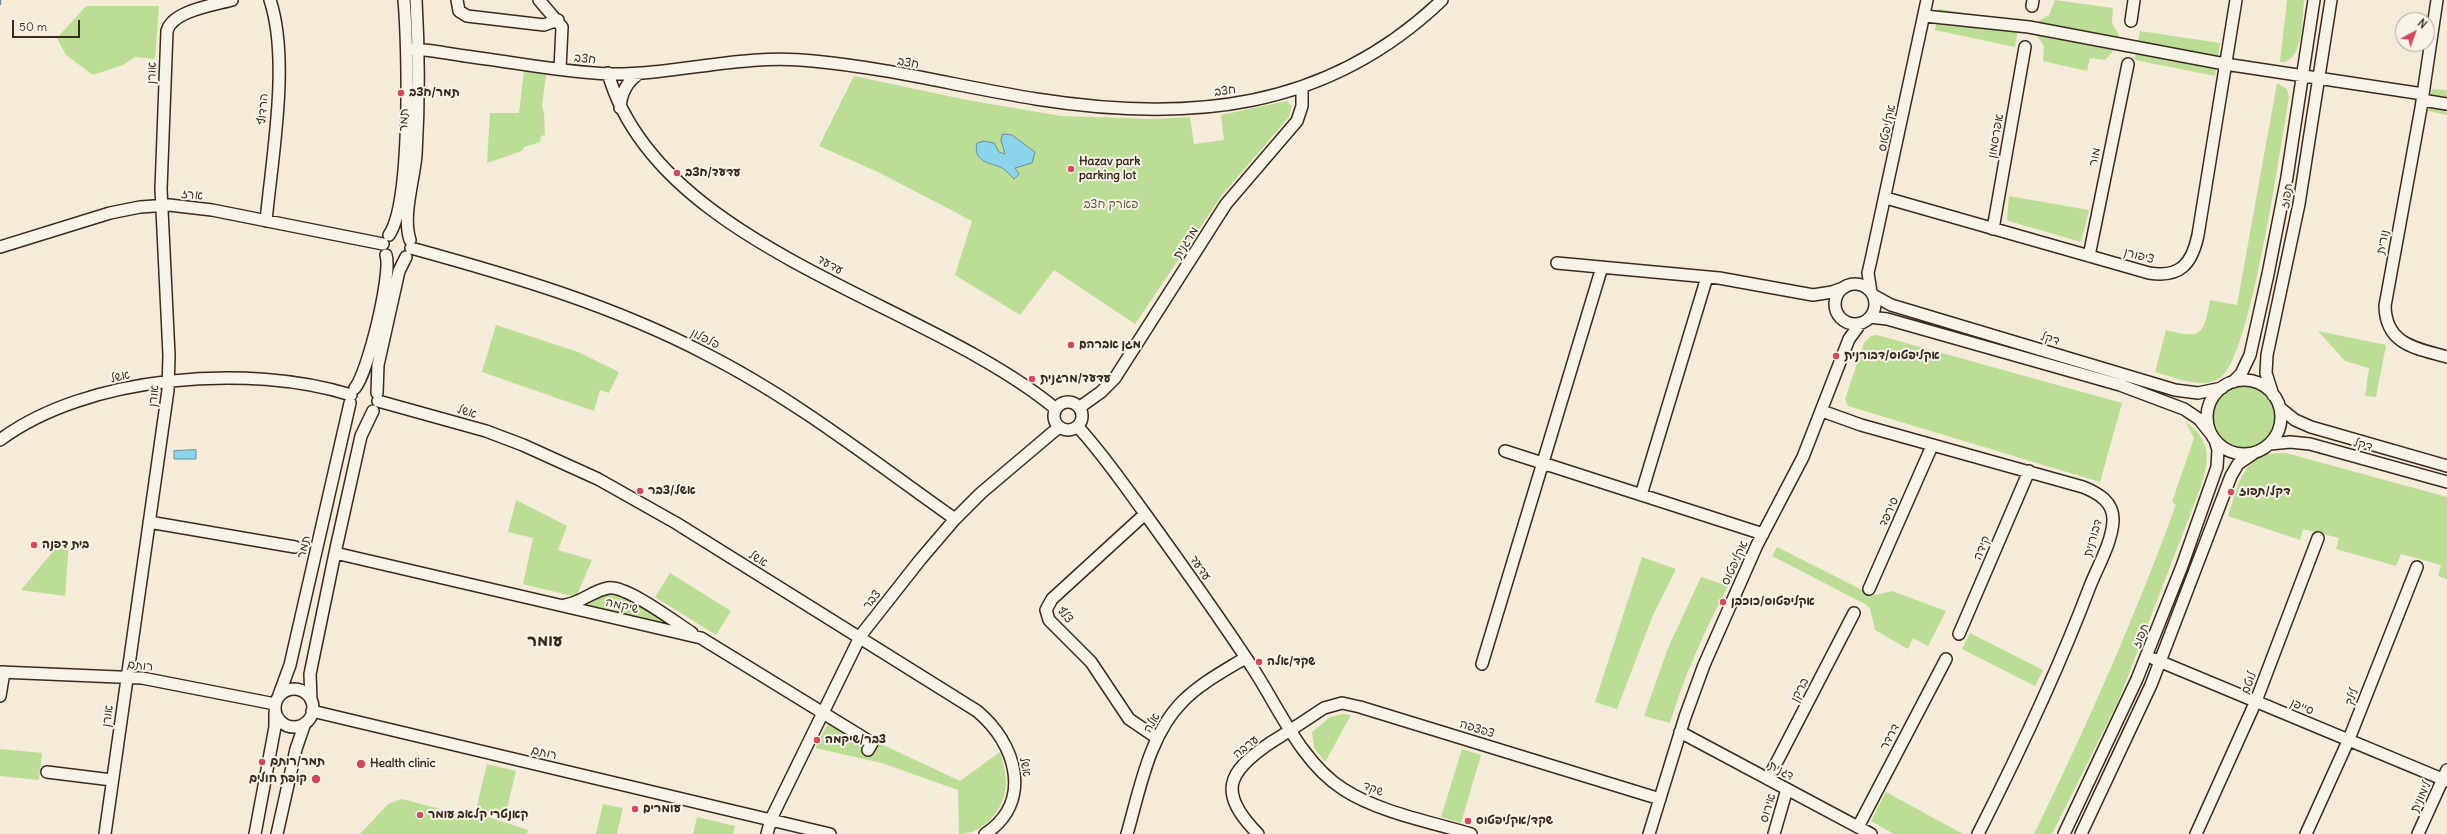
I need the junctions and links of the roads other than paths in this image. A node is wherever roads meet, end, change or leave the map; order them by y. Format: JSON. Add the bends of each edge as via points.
{"nodes":[{"id":1,"x":232,"y":0,"type":"edge"},
{"id":2,"x":270,"y":0,"type":"edge"},
{"id":3,"x":404,"y":0,"type":"edge"},
{"id":4,"x":416,"y":0,"type":"edge"},
{"id":5,"x":457,"y":0,"type":"edge"},
{"id":6,"x":539,"y":0,"type":"edge"},
{"id":7,"x":1442,"y":0,"type":"edge"},
{"id":8,"x":1928,"y":0,"type":"edge"},
{"id":9,"x":2134,"y":0,"type":"edge"},
{"id":10,"x":2236,"y":0,"type":"edge"},
{"id":11,"x":2314,"y":0,"type":"edge"},
{"id":12,"x":2331,"y":0,"type":"edge"},
{"id":13,"x":2436,"y":0,"type":"edge"},
{"id":14,"x":1925,"y":16,"type":"junction"},
{"id":15,"x":558,"y":20,"type":"junction"},
{"id":16,"x":2131,"y":21,"type":"dead end"},
{"id":17,"x":2025,"y":47,"type":"dead end"},
{"id":18,"x":407,"y":49,"type":"junction"},
{"id":19,"x":418,"y":49,"type":"junction"},
{"id":20,"x":2128,"y":64,"type":"dead end"},
{"id":21,"x":2226,"y":64,"type":"junction"},
{"id":22,"x":560,"y":69,"type":"junction"},
{"id":23,"x":640,"y":73,"type":"junction"},
{"id":24,"x":608,"y":74,"type":"junction"},
{"id":25,"x":2303,"y":76,"type":"junction"},
{"id":26,"x":2319,"y":78,"type":"junction"},
{"id":27,"x":1302,"y":88,"type":"junction"},
{"id":28,"x":2422,"y":97,"type":"junction"},
{"id":29,"x":2447,"y":104,"type":"edge"},
{"id":30,"x":620,"y":109,"type":"junction"},
{"id":31,"x":1886,"y":198,"type":"junction"},
{"id":32,"x":162,"y":206,"type":"junction"},
{"id":33,"x":266,"y":221,"type":"junction"},
{"id":34,"x":1993,"y":230,"type":"junction"},
{"id":35,"x":386,"y":245,"type":"junction"},
{"id":36,"x":0,"y":247,"type":"edge"},
{"id":37,"x":409,"y":248,"type":"junction"},
{"id":38,"x":2088,"y":256,"type":"junction"},
{"id":39,"x":1871,"y":260,"type":"junction"},
{"id":40,"x":1557,"y":263,"type":"dead end"},
{"id":41,"x":1602,"y":267,"type":"junction"},
{"id":42,"x":1707,"y":277,"type":"junction"},
{"id":43,"x":1854,"y":284,"type":"junction"},
{"id":44,"x":1843,"y":288,"type":"junction"},
{"id":45,"x":1807,"y":294,"type":"junction"},
{"id":46,"x":1872,"y":294,"type":"junction"},
{"id":47,"x":1836,"y":309,"type":"junction"},
{"id":48,"x":1870,"y":318,"type":"junction"},
{"id":49,"x":1842,"y":319,"type":"junction"},
{"id":50,"x":1860,"y":324,"type":"junction"},
{"id":51,"x":1842,"y":355,"type":"junction"},
{"id":52,"x":2447,"y":357,"type":"edge"},
{"id":53,"x":168,"y":381,"type":"junction"},
{"id":54,"x":2233,"y":382,"type":"junction"},
{"id":55,"x":2222,"y":388,"type":"junction"},
{"id":56,"x":2273,"y":395,"type":"junction"},
{"id":57,"x":352,"y":396,"type":"junction"},
{"id":58,"x":376,"y":402,"type":"junction"},
{"id":59,"x":1080,"y":407,"type":"junction"},
{"id":60,"x":2280,"y":408,"type":"junction"},
{"id":61,"x":1056,"y":409,"type":"junction"},
{"id":62,"x":1822,"y":411,"type":"junction"},
{"id":63,"x":1059,"y":427,"type":"junction"},
{"id":64,"x":1078,"y":427,"type":"junction"},
{"id":65,"x":2213,"y":437,"type":"junction"},
{"id":66,"x":0,"y":440,"type":"edge"},
{"id":67,"x":2270,"y":444,"type":"junction"},
{"id":68,"x":1932,"y":446,"type":"junction"},
{"id":69,"x":1505,"y":451,"type":"dead end"},
{"id":70,"x":2254,"y":453,"type":"junction"},
{"id":71,"x":1543,"y":463,"type":"junction"},
{"id":72,"x":2447,"y":466,"type":"edge"},
{"id":73,"x":2029,"y":471,"type":"junction"},
{"id":74,"x":2447,"y":482,"type":"edge"},
{"id":75,"x":1641,"y":495,"type":"junction"},
{"id":76,"x":1145,"y":514,"type":"junction"},
{"id":77,"x":955,"y":519,"type":"junction"},
{"id":78,"x":149,"y":522,"type":"junction"},
{"id":79,"x":1763,"y":534,"type":"junction"},
{"id":80,"x":2318,"y":538,"type":"dead end"},
{"id":81,"x":295,"y":547,"type":"dead end"},
{"id":82,"x":335,"y":553,"type":"junction"},
{"id":83,"x":2417,"y":567,"type":"dead end"},
{"id":84,"x":1869,"y":589,"type":"dead end"},
{"id":85,"x":560,"y":605,"type":"junction"},
{"id":86,"x":1854,"y":613,"type":"dead end"},
{"id":87,"x":1959,"y":634,"type":"dead end"},
{"id":88,"x":860,"y":637,"type":"junction"},
{"id":89,"x":700,"y":638,"type":"junction"},
{"id":90,"x":2146,"y":656,"type":"junction"},
{"id":91,"x":1246,"y":658,"type":"junction"},
{"id":92,"x":1946,"y":659,"type":"dead end"},
{"id":93,"x":2161,"y":662,"type":"junction"},
{"id":94,"x":1482,"y":664,"type":"dead end"},
{"id":95,"x":2,"y":672,"type":"edge"},
{"id":96,"x":126,"y":678,"type":"junction"},
{"id":97,"x":0,"y":696,"type":"edge"},
{"id":98,"x":310,"y":700,"type":"junction"},
{"id":99,"x":2255,"y":701,"type":"junction"},
{"id":100,"x":276,"y":704,"type":"junction"},
{"id":101,"x":312,"y":711,"type":"junction"},
{"id":102,"x":822,"y":714,"type":"junction"},
{"id":103,"x":305,"y":723,"type":"junction"},
{"id":104,"x":1291,"y":730,"type":"junction"},
{"id":105,"x":1680,"y":732,"type":"junction"},
{"id":106,"x":1157,"y":738,"type":"junction"},
{"id":107,"x":2348,"y":740,"type":"junction"},
{"id":108,"x":868,"y":750,"type":"dead end"},
{"id":109,"x":47,"y":772,"type":"dead end"},
{"id":110,"x":2446,"y":777,"type":"edge"},
{"id":111,"x":1768,"y":779,"type":"junction"},
{"id":112,"x":112,"y":780,"type":"junction"},
{"id":113,"x":1787,"y":789,"type":"junction"},
{"id":114,"x":1660,"y":798,"type":"junction"},
{"id":115,"x":771,"y":820,"type":"junction"},
{"id":116,"x":1858,"y":827,"type":"junction"},
{"id":117,"x":1129,"y":833,"type":"edge"},
{"id":118,"x":2085,"y":833,"type":"edge"},
{"id":119,"x":105,"y":834,"type":"edge"},
{"id":120,"x":255,"y":834,"type":"edge"},
{"id":121,"x":277,"y":834,"type":"edge"},
{"id":122,"x":767,"y":834,"type":"edge"},
{"id":123,"x":830,"y":834,"type":"edge"},
{"id":124,"x":984,"y":834,"type":"edge"},
{"id":125,"x":1258,"y":834,"type":"edge"},
{"id":126,"x":1471,"y":834,"type":"edge"},
{"id":127,"x":1649,"y":834,"type":"edge"},
{"id":128,"x":1774,"y":834,"type":"edge"},
{"id":129,"x":1871,"y":834,"type":"edge"},
{"id":130,"x":1978,"y":834,"type":"edge"},
{"id":131,"x":2064,"y":834,"type":"edge"},
{"id":132,"x":2196,"y":834,"type":"edge"},
{"id":133,"x":2306,"y":834,"type":"edge"},
{"id":134,"x":2418,"y":834,"type":"edge"}],
"edges":[{"from":1,"to":32,"type":"street","name":"אורן","via":[[180,16],[171,22],[168,28]]},
{"from":2,"to":33,"type":"street","name":"הרדוף","via":[[277,30],[279,71]]},
{"from":3,"to":18,"type":"street","name":"תמר"},
{"from":4,"to":19,"type":"street","name":"תמר"},
{"from":5,"to":15,"type":"street","via":[[459,11],[467,16],[544,25]]},
{"from":6,"to":15,"type":"street"},
{"from":7,"to":27,"type":"street","name":"חצב","via":[[1392,42],[1347,69]]},
{"from":8,"to":14,"type":"street","name":"אקליפטוס"},
{"from":9,"to":16,"type":"street"},
{"from":10,"to":21,"type":"street","name":"ציפורן"},
{"from":11,"to":25,"type":"street","name":"תפוז"},
{"from":12,"to":26,"type":"street","name":"תפוז"},
{"from":13,"to":28,"type":"street","name":"נורית"},
{"from":14,"to":21,"type":"street","via":[[2029,27]]},
{"from":14,"to":31,"type":"street","name":"אקליפטוס"},
{"from":15,"to":22,"type":"street","via":[[562,33]]},
{"from":17,"to":34,"type":"street","name":"אפרסמון"},
{"from":18,"to":19,"type":"street","name":"חצב"},
{"from":18,"to":35,"type":"street","name":"תמר","via":[[404,155],[396,215]]},
{"from":19,"to":22,"type":"street","name":"חצב"},
{"from":19,"to":37,"type":"street","name":"תמר","via":[[417,138],[408,220]]},
{"from":20,"to":38,"type":"street","name":"מור"},
{"from":21,"to":25,"type":"street"},
{"from":21,"to":38,"type":"street","name":"ציפורן","via":[[2198,235],[2191,257],[2180,270],[2165,274],[2149,273]]},
{"from":22,"to":24,"type":"street","name":"חצב"},
{"from":23,"to":24,"type":"street","name":"חצב"},
{"from":23,"to":27,"type":"street","name":"חצב","via":[[735,60],[794,59],[1054,102],[1142,109],[1224,104]]},
{"from":23,"to":30,"type":"street","via":[[630,80],[624,89]]},
{"from":24,"to":30,"type":"street","name":"עדעד"},
{"from":25,"to":26,"type":"street"},
{"from":25,"to":54,"type":"street","name":"תפוז","via":[[2279,220],[2250,355],[2241,374]]},
{"from":26,"to":28,"type":"street"},
{"from":26,"to":56,"type":"street","name":"תפוז","via":[[2294,229],[2266,355],[2266,373]]},
{"from":27,"to":59,"type":"street","name":"מרגנית","via":[[1302,106],[1293,126],[1226,204],[1115,378]]},
{"from":28,"to":29,"type":"street"},
{"from":28,"to":52,"type":"street","name":"נורית","via":[[2386,297],[2385,316],[2391,332],[2399,339],[2409,345]]},
{"from":30,"to":61,"type":"street","name":"עדעד","via":[[635,136],[652,156],[687,190],[724,219],[786,257],[984,360]]},
{"from":31,"to":34,"type":"street","name":"ציפורן"},
{"from":31,"to":39,"type":"street","name":"אקליפטוס"},
{"from":32,"to":33,"type":"street","name":"ארז","via":[[197,208]]},
{"from":32,"to":36,"type":"street","name":"ארז","via":[[110,213]]},
{"from":32,"to":53,"type":"street","name":"אורן"},
{"from":33,"to":35,"type":"street","name":"ארז"},
{"from":34,"to":38,"type":"street","name":"ציפורן"},
{"from":35,"to":37,"type":"street","via":[[396,260]]},
{"from":35,"to":37,"type":"street","via":[[402,233]]},
{"from":35,"to":57,"type":"street","name":"תמר","via":[[388,275],[367,363]]},
{"from":37,"to":58,"type":"street","name":"תמר","via":[[399,271],[378,365]]},
{"from":37,"to":77,"type":"street","name":"פלפלון","via":[[516,277],[572,296],[684,343],[791,403]]},
{"from":39,"to":43,"type":"street","name":"אקליפטוס"},
{"from":39,"to":46,"type":"street","name":"אקליפטוס","via":[[1868,273]]},
{"from":40,"to":41,"type":"street"},
{"from":41,"to":42,"type":"street"},
{"from":41,"to":71,"type":"street"},
{"from":42,"to":45,"type":"street"},
{"from":42,"to":75,"type":"street"},
{"from":43,"to":44,"type":"street"},
{"from":43,"to":46,"type":"street","via":[[1865,287]]},
{"from":44,"to":45,"type":"street","via":[[1824,294]]},
{"from":44,"to":47,"type":"street","via":[[1836,298]]},
{"from":45,"to":47,"type":"street"},
{"from":46,"to":48,"type":"street","via":[[1875,307]]},
{"from":46,"to":55,"type":"street","name":"דקל","via":[[1891,305],[2175,390],[2198,393]]},
{"from":47,"to":49,"type":"street"},
{"from":48,"to":50,"type":"street"},
{"from":48,"to":65,"type":"street","name":"דקל","via":[[1887,319],[2120,385],[2184,409],[2199,419]]},
{"from":49,"to":50,"type":"street"},
{"from":49,"to":51,"type":"street","name":"אקליפטוס"},
{"from":50,"to":51,"type":"street","name":"אקליפטוס"},
{"from":51,"to":62,"type":"street","name":"אקליפטוס"},
{"from":53,"to":57,"type":"street","name":"אשל","via":[[258,380],[304,384]]},
{"from":53,"to":66,"type":"street","name":"אשל","via":[[118,391],[68,406],[23,425]]},
{"from":53,"to":78,"type":"street","name":"אורן"},
{"from":54,"to":55,"type":"street"},
{"from":54,"to":56,"type":"street","via":[[2256,382]]},
{"from":55,"to":65,"type":"street","via":[[2209,406],[2207,420]]},
{"from":56,"to":60,"type":"street"},
{"from":57,"to":58,"type":"street","via":[[368,386]]},
{"from":57,"to":58,"type":"street","via":[[360,413]]},
{"from":57,"to":100,"type":"street","name":"תמר","via":[[290,665]]},
{"from":58,"to":82,"type":"street","name":"תמר","via":[[361,436]]},
{"from":58,"to":88,"type":"street","name":"אשל","via":[[486,431],[598,479],[676,523]]},
{"from":59,"to":61,"type":"street","via":[[1067,402]]},
{"from":59,"to":64,"type":"street","via":[[1083,418]]},
{"from":60,"to":67,"type":"street","via":[[2279,429]]},
{"from":60,"to":72,"type":"street","name":"דקל","via":[[2295,420],[2310,427]]},
{"from":61,"to":63,"type":"street","via":[[1054,420]]},
{"from":62,"to":68,"type":"street","name":"דבורנית"},
{"from":62,"to":79,"type":"street","name":"אקליפטוס","via":[[1803,457]]},
{"from":63,"to":64,"type":"street","via":[[1069,430]]},
{"from":63,"to":77,"type":"street","name":"צבר","via":[[981,493]]},
{"from":64,"to":76,"type":"street","name":"עדעד"},
{"from":65,"to":70,"type":"street","via":[[2233,452]]},
{"from":65,"to":90,"type":"street","name":"תפוז","via":[[2218,459],[2214,476]]},
{"from":67,"to":70,"type":"street"},
{"from":67,"to":74,"type":"street","name":"דקל","via":[[2310,444]]},
{"from":68,"to":73,"type":"street","name":"דבורנית"},
{"from":68,"to":84,"type":"street","name":"סירפד"},
{"from":69,"to":71,"type":"street"},
{"from":70,"to":93,"type":"street","via":[[2238,464],[2231,476]]},
{"from":71,"to":75,"type":"street"},
{"from":71,"to":94,"type":"street"},
{"from":73,"to":87,"type":"street","name":"קידה"},
{"from":73,"to":130,"type":"street","name":"דבורנית","via":[[2098,494],[2109,505],[2113,520],[2096,573],[2060,660]]},
{"from":75,"to":79,"type":"street"},
{"from":76,"to":91,"type":"street","name":"עדעד"},
{"from":76,"to":106,"type":"street","name":"צלף","via":[[1052,599],[1046,607],[1046,613],[1052,624],[1094,666],[1124,714],[1139,728]]},
{"from":77,"to":88,"type":"street","name":"צבר"},
{"from":78,"to":81,"type":"street"},
{"from":78,"to":96,"type":"street","name":"אורן"},
{"from":79,"to":105,"type":"street","name":"אקליפטוס","via":[[1714,639]]},
{"from":80,"to":99,"type":"street","name":"לוטם"},
{"from":82,"to":85,"type":"street","name":"שיקמה"},
{"from":82,"to":98,"type":"street","name":"תמר","via":[[310,674]]},
{"from":83,"to":107,"type":"street","name":"לילך"},
{"from":85,"to":89,"type":"street","name":"שיקמה"},
{"from":85,"to":89,"type":"street","via":[[578,602],[606,588],[618,589]]},
{"from":86,"to":111,"type":"street","name":"ברקן"},
{"from":88,"to":102,"type":"street","name":"צבר"},
{"from":88,"to":124,"type":"street","name":"אשל","via":[[977,711],[1000,735],[1014,772],[1014,795],[1004,816]]},
{"from":89,"to":102,"type":"street","name":"שיקמה"},
{"from":90,"to":93,"type":"street","name":"סייפן"},
{"from":90,"to":131,"type":"street","name":"תפוז"},
{"from":91,"to":104,"type":"street","name":"עדעד"},
{"from":91,"to":106,"type":"street","name":"אלה","via":[[1204,684],[1183,701]]},
{"from":92,"to":116,"type":"street","name":"דרדר"},
{"from":93,"to":99,"type":"street","name":"סייפן"},
{"from":93,"to":118,"type":"street"},
{"from":95,"to":96,"type":"street","name":"רותם"},
{"from":95,"to":97,"type":"street"},
{"from":96,"to":100,"type":"street","name":"רותם","via":[[164,681]]},
{"from":96,"to":112,"type":"street","name":"אורן"},
{"from":98,"to":100,"type":"street","via":[[303,691],[296,689],[288,690]]},
{"from":98,"to":101,"type":"street"},
{"from":99,"to":107,"type":"street","name":"סייפן"},
{"from":99,"to":132,"type":"street","name":"לוטם"},
{"from":100,"to":103,"type":"street","via":[[281,722],[288,726]]},
{"from":100,"to":120,"type":"street","name":"תמר","via":[[275,728]]},
{"from":101,"to":103,"type":"street"},
{"from":101,"to":115,"type":"street","name":"רותם"},
{"from":102,"to":108,"type":"street","name":"שיקמה","via":[[872,743]]},
{"from":102,"to":115,"type":"street","name":"צבר"},
{"from":103,"to":121,"type":"street","via":[[296,749]]},
{"from":104,"to":114,"type":"street","name":"צפצפה","via":[[1329,706],[1350,704]]},
{"from":104,"to":125,"type":"street","name":"ערבה","via":[[1251,756],[1240,766],[1234,778],[1234,803],[1244,820]]},
{"from":104,"to":126,"type":"street","name":"שקד","via":[[1321,770],[1349,793],[1380,806]]},
{"from":105,"to":111,"type":"street","name":"דגנית"},
{"from":105,"to":114,"type":"street","name":"אקליפטוס"},
{"from":106,"to":117,"type":"street","name":"אלה"},
{"from":107,"to":110,"type":"street","name":"סייפן"},
{"from":107,"to":133,"type":"street","name":"לילך"},
{"from":109,"to":112,"type":"street"},
{"from":110,"to":134,"type":"street","name":"לימונית"},
{"from":111,"to":113,"type":"street","name":"דגנית"},
{"from":112,"to":119,"type":"street","name":"אורן"},
{"from":113,"to":116,"type":"street","name":"דגנית"},
{"from":113,"to":128,"type":"street","name":"אירוס"},
{"from":114,"to":127,"type":"street","name":"אקליפטוס"},
{"from":115,"to":122,"type":"street","name":"צבר"},
{"from":115,"to":123,"type":"street"},
{"from":116,"to":129,"type":"street","name":"דגנית"}]}
